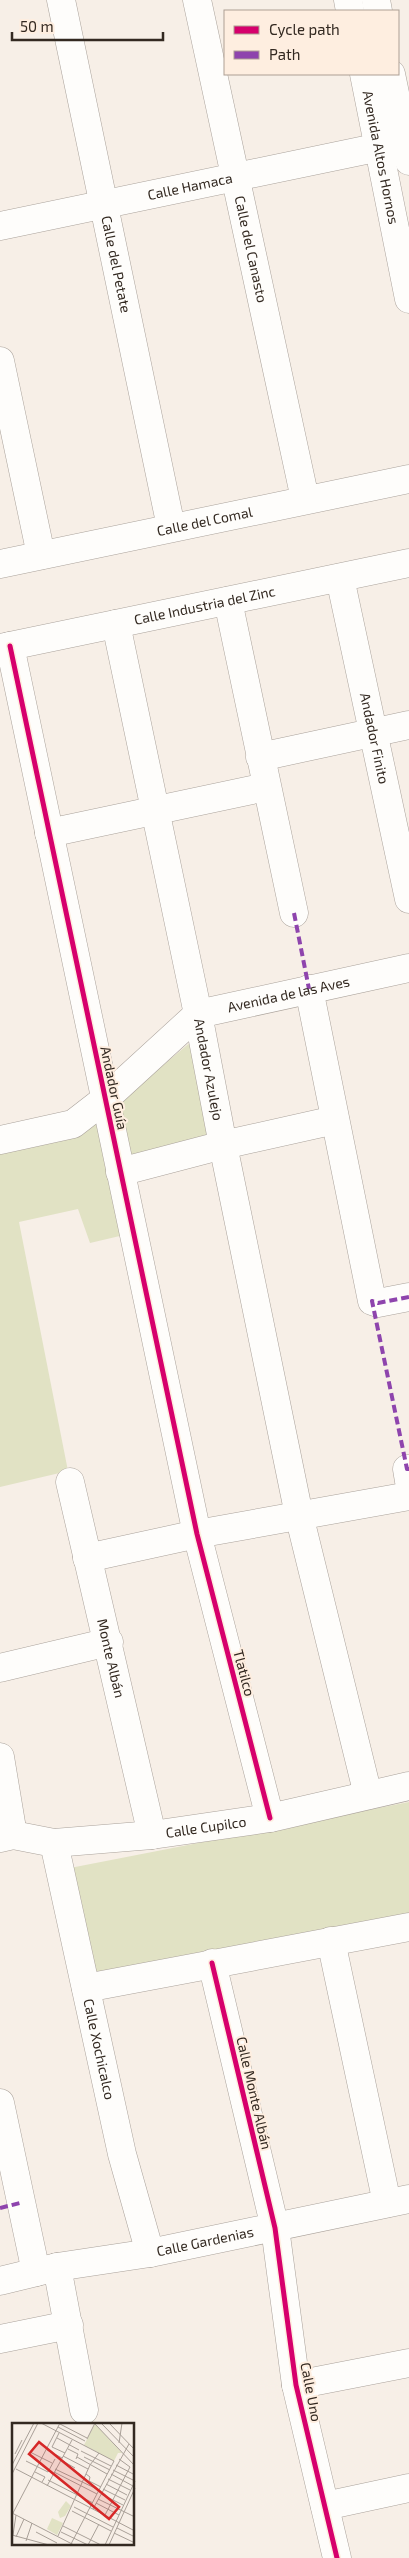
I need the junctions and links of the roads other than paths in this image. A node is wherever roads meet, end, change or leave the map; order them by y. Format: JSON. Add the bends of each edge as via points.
{"nodes":[{"id":1,"x":61,"y":0,"type":"edge"},
{"id":2,"x":197,"y":0,"type":"edge"},
{"id":3,"x":364,"y":75,"type":"edge"},
{"id":4,"x":391,"y":75,"type":"edge"},
{"id":5,"x":380,"y":147,"type":"junction"},
{"id":6,"x":409,"y":160,"type":"edge"},
{"id":7,"x":236,"y":178,"type":"junction"},
{"id":8,"x":104,"y":205,"type":"junction"},
{"id":9,"x":0,"y":226,"type":"edge"},
{"id":10,"x":409,"y":299,"type":"edge"},
{"id":11,"x":0,"y":361,"type":"edge"},
{"id":12,"x":409,"y":479,"type":"edge"},
{"id":13,"x":305,"y":499,"type":"junction"},
{"id":14,"x":171,"y":528,"type":"junction"},
{"id":15,"x":41,"y":555,"type":"junction"},
{"id":16,"x":409,"y":563,"type":"edge"},
{"id":17,"x":0,"y":564,"type":"edge"},
{"id":18,"x":340,"y":578,"type":"junction"},
{"id":19,"x":228,"y":601,"type":"junction"},
{"id":20,"x":116,"y":624,"type":"junction"},
{"id":21,"x":5,"y":647,"type":"edge"},
{"id":22,"x":409,"y":725,"type":"edge"},
{"id":23,"x":372,"y":734,"type":"junction"},
{"id":24,"x":260,"y":757,"type":"junction"},
{"id":25,"x":266,"y":787,"type":"junction"},
{"id":26,"x":154,"y":810,"type":"junction"},
{"id":27,"x":49,"y":833,"type":"junction"},
{"id":28,"x":409,"y":899,"type":"edge"},
{"id":29,"x":294,"y":914,"type":"dead end"},
{"id":30,"x":409,"y":968,"type":"edge"},
{"id":31,"x":309,"y":990,"type":"junction"},
{"id":32,"x":198,"y":1014,"type":"junction"},
{"id":33,"x":104,"y":1100,"type":"junction"},
{"id":34,"x":335,"y":1120,"type":"junction"},
{"id":35,"x":0,"y":1140,"type":"edge"},
{"id":36,"x":223,"y":1145,"type":"junction"},
{"id":37,"x":120,"y":1172,"type":"junction"},
{"id":38,"x":409,"y":1297,"type":"edge"},
{"id":39,"x":70,"y":1482,"type":"dead end"},
{"id":40,"x":409,"y":1496,"type":"edge"},
{"id":41,"x":299,"y":1515,"type":"junction"},
{"id":42,"x":197,"y":1534,"type":"junction"},
{"id":43,"x":87,"y":1558,"type":"junction"},
{"id":44,"x":109,"y":1642,"type":"junction"},
{"id":45,"x":0,"y":1668,"type":"edge"},
{"id":46,"x":0,"y":1757,"type":"edge"},
{"id":47,"x":409,"y":1786,"type":"edge"},
{"id":48,"x":368,"y":1795,"type":"junction"},
{"id":49,"x":270,"y":1818,"type":"junction"},
{"id":50,"x":152,"y":1835,"type":"junction"},
{"id":51,"x":6,"y":1836,"type":"edge"},
{"id":52,"x":54,"y":1843,"type":"junction"},
{"id":53,"x":409,"y":1927,"type":"edge"},
{"id":54,"x":331,"y":1941,"type":"junction"},
{"id":55,"x":212,"y":1962,"type":"junction"},
{"id":56,"x":86,"y":1988,"type":"junction"},
{"id":57,"x":0,"y":2103,"type":"edge"},
{"id":58,"x":398,"y":2201,"type":"edge"},
{"id":59,"x":10,"y":2205,"type":"edge"},
{"id":60,"x":275,"y":2228,"type":"junction"},
{"id":61,"x":150,"y":2253,"type":"junction"},
{"id":62,"x":46,"y":2270,"type":"junction"},
{"id":63,"x":0,"y":2281,"type":"edge"},
{"id":64,"x":69,"y":2325,"type":"junction"},
{"id":65,"x":0,"y":2339,"type":"edge"},
{"id":66,"x":409,"y":2363,"type":"edge"},
{"id":67,"x":296,"y":2385,"type":"junction"},
{"id":68,"x":84,"y":2410,"type":"dead end"},
{"id":69,"x":409,"y":2488,"type":"edge"},
{"id":70,"x":325,"y":2506,"type":"junction"},
{"id":71,"x":337,"y":2558,"type":"edge"}],
"edges":[{"from":1,"to":8,"type":"street","name":"Calle del Petate"},
{"from":2,"to":7,"type":"street","name":"Calle del Canasto"},
{"from":3,"to":5,"type":"street","name":"Avenida Altos Hornos"},
{"from":4,"to":6,"type":"street","name":"Avenida Altos Hornos"},
{"from":5,"to":7,"type":"street","name":"Calle Hamaca"},
{"from":5,"to":10,"type":"street","name":"Avenida Altos Hornos"},
{"from":7,"to":8,"type":"street","name":"Calle Hamaca"},
{"from":7,"to":13,"type":"street","name":"Calle del Canasto"},
{"from":8,"to":9,"type":"street","name":"Calle Hamaca"},
{"from":8,"to":14,"type":"street","name":"Calle del Petate"},
{"from":11,"to":15,"type":"street"},
{"from":12,"to":13,"type":"street","name":"Calle del Comal"},
{"from":13,"to":14,"type":"street","name":"Calle del Comal"},
{"from":14,"to":15,"type":"street","name":"Calle del Comal"},
{"from":15,"to":17,"type":"street","name":"Calle del Comal"},
{"from":16,"to":18,"type":"street","name":"Calle Industria del Zinc"},
{"from":18,"to":19,"type":"street","name":"Calle Industria del Zinc"},
{"from":18,"to":23,"type":"street","name":"Andador Finito"},
{"from":19,"to":20,"type":"street","name":"Calle Industria del Zinc"},
{"from":19,"to":24,"type":"street"},
{"from":20,"to":21,"type":"street","name":"Calle Industria del Zinc"},
{"from":20,"to":26,"type":"street","name":"Andador Azulejo"},
{"from":21,"to":27,"type":"street","name":"Andador Guía"},
{"from":22,"to":23,"type":"street"},
{"from":23,"to":24,"type":"street"},
{"from":23,"to":28,"type":"street","name":"Andador Finito"},
{"from":24,"to":25,"type":"street"},
{"from":25,"to":26,"type":"street"},
{"from":25,"to":29,"type":"street"},
{"from":26,"to":27,"type":"street"},
{"from":26,"to":32,"type":"street","name":"Andador Azulejo"},
{"from":27,"to":33,"type":"street","name":"Andador Guía"},
{"from":30,"to":31,"type":"street","name":"Avenida de las Aves"},
{"from":31,"to":32,"type":"street","name":"Avenida de las Aves"},
{"from":31,"to":34,"type":"street"},
{"from":32,"to":33,"type":"street"},
{"from":32,"to":36,"type":"street","name":"Andador Azulejo"},
{"from":33,"to":35,"type":"street","via":[[74,1124]]},
{"from":33,"to":37,"type":"street","name":"Andador Guía"},
{"from":34,"to":36,"type":"street"},
{"from":34,"to":38,"type":"street","via":[[372,1301],[378,1303]]},
{"from":36,"to":37,"type":"street"},
{"from":36,"to":41,"type":"street","name":"Andador Azulejo"},
{"from":37,"to":42,"type":"street","name":"Andador Guía"},
{"from":39,"to":43,"type":"street","name":"Monte Albán"},
{"from":40,"to":41,"type":"street"},
{"from":41,"to":42,"type":"street"},
{"from":41,"to":48,"type":"street","name":"Andador Azulejo"},
{"from":42,"to":43,"type":"street"},
{"from":42,"to":49,"type":"street","name":"Tlatilco"},
{"from":43,"to":44,"type":"street","name":"Monte Albán"},
{"from":44,"to":45,"type":"street"},
{"from":44,"to":50,"type":"street","name":"Monte Albán"},
{"from":46,"to":51,"type":"street"},
{"from":47,"to":48,"type":"street","name":"Calle Cupilco"},
{"from":48,"to":49,"type":"street","name":"Calle Cupilco"},
{"from":49,"to":50,"type":"street","name":"Calle Cupilco"},
{"from":50,"to":52,"type":"street","name":"Calle Cupilco"},
{"from":51,"to":52,"type":"street","name":"Calle Cupilco"},
{"from":52,"to":56,"type":"street","name":"Calle Xochicalco"},
{"from":53,"to":54,"type":"street"},
{"from":54,"to":55,"type":"street"},
{"from":54,"to":58,"type":"street"},
{"from":55,"to":56,"type":"street"},
{"from":55,"to":60,"type":"street","name":"Calle Monte Albán"},
{"from":56,"to":61,"type":"street","name":"Calle Xochicalco","via":[[122,2154]]},
{"from":57,"to":59,"type":"street"},
{"from":58,"to":60,"type":"street","name":"Calle Gardenias"},
{"from":59,"to":62,"type":"street"},
{"from":60,"to":61,"type":"street","name":"Calle Gardenias"},
{"from":60,"to":67,"type":"street","name":"Calle Uno"},
{"from":61,"to":62,"type":"street","name":"Calle Gardenias"},
{"from":62,"to":63,"type":"street","name":"Calle Gardenias"},
{"from":62,"to":64,"type":"street"},
{"from":64,"to":65,"type":"street"},
{"from":64,"to":68,"type":"street"},
{"from":66,"to":67,"type":"street"},
{"from":67,"to":70,"type":"street","name":"Calle Uno"},
{"from":69,"to":70,"type":"street"},
{"from":70,"to":71,"type":"street","name":"Calle Uno"}]}
